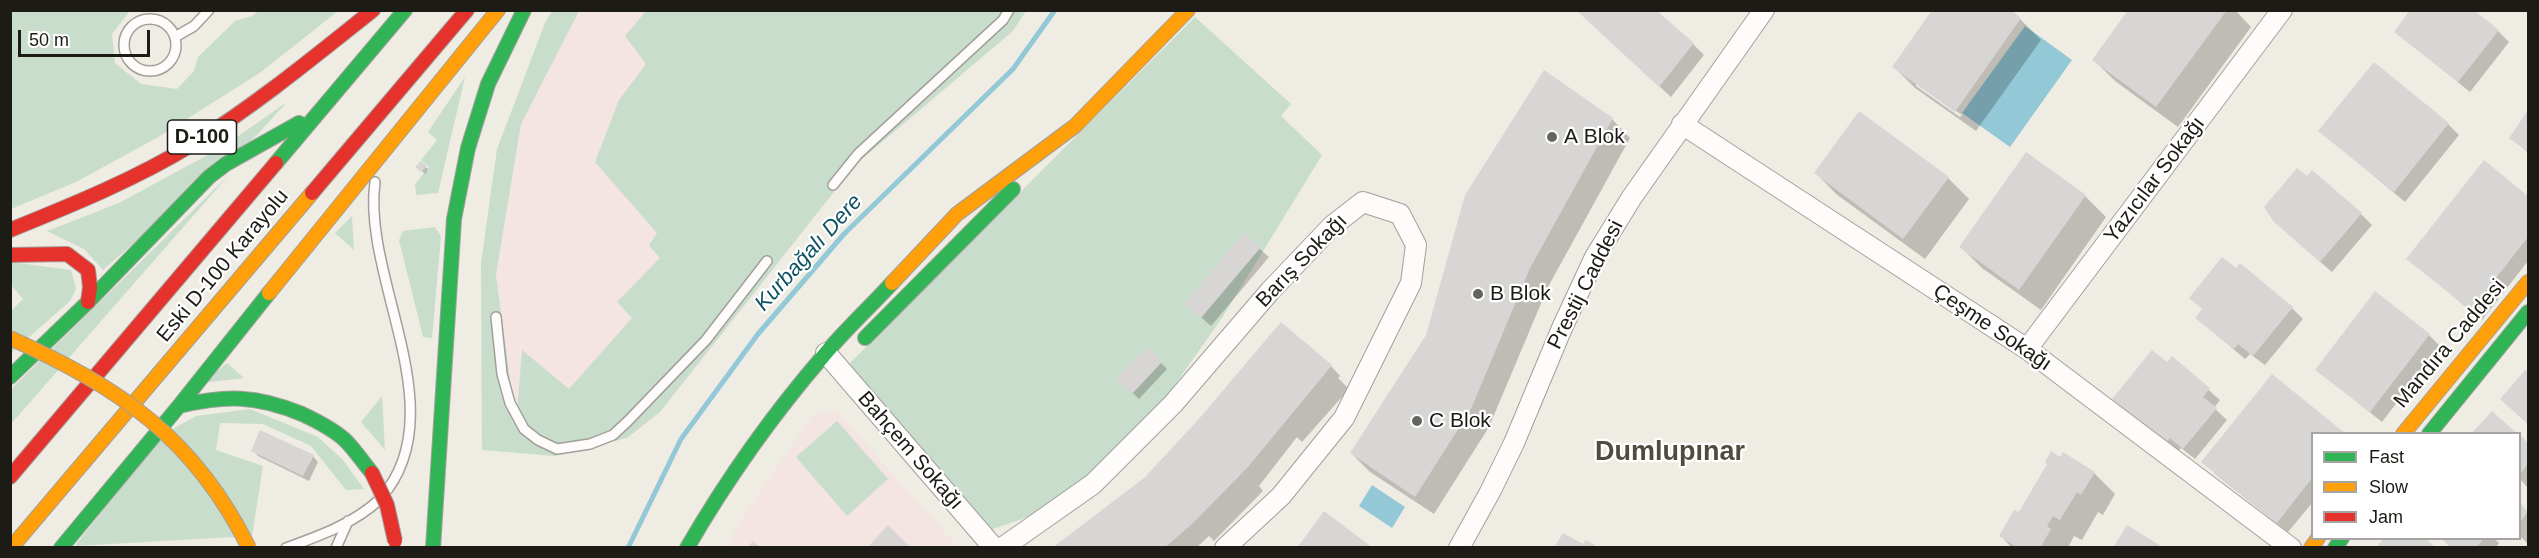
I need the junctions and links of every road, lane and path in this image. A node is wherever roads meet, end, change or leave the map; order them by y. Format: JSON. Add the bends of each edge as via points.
{"nodes":[{"id":1,"x":209,"y":10,"type":"edge"},
{"id":2,"x":373,"y":10,"type":"edge"},
{"id":3,"x":405,"y":10,"type":"edge"},
{"id":4,"x":467,"y":10,"type":"edge"},
{"id":5,"x":498,"y":10,"type":"edge"},
{"id":6,"x":524,"y":10,"type":"edge"},
{"id":7,"x":1009,"y":10,"type":"edge"},
{"id":8,"x":1188,"y":10,"type":"edge"},
{"id":9,"x":1764,"y":10,"type":"edge"},
{"id":10,"x":2282,"y":10,"type":"edge"},
{"id":11,"x":175,"y":37,"type":"junction"},
{"id":12,"x":319,"y":112,"type":"junction"},
{"id":13,"x":1683,"y":124,"type":"junction"},
{"id":14,"x":1075,"y":126,"type":"junction"},
{"id":15,"x":377,"y":161,"type":"junction"},
{"id":16,"x":833,"y":185,"type":"dead end"},
{"id":17,"x":10,"y":230,"type":"edge"},
{"id":18,"x":10,"y":255,"type":"edge"},
{"id":19,"x":767,"y":261,"type":"dead end"},
{"id":20,"x":2529,"y":282,"type":"edge"},
{"id":21,"x":450,"y":292,"type":"junction"},
{"id":22,"x":88,"y":302,"type":"junction"},
{"id":23,"x":2529,"y":312,"type":"edge"},
{"id":24,"x":496,"y":317,"type":"dead end"},
{"id":25,"x":135,"y":328,"type":"junction"},
{"id":26,"x":10,"y":338,"type":"edge"},
{"id":27,"x":2027,"y":349,"type":"junction"},
{"id":28,"x":10,"y":351,"type":"edge"},
{"id":29,"x":838,"y":361,"type":"junction"},
{"id":30,"x":66,"y":365,"type":"junction"},
{"id":31,"x":10,"y":377,"type":"edge"},
{"id":32,"x":52,"y":405,"type":"dead end"},
{"id":33,"x":179,"y":406,"type":"junction"},
{"id":34,"x":2405,"y":432,"type":"edge"},
{"id":35,"x":2430,"y":432,"type":"edge"},
{"id":36,"x":765,"y":452,"type":"dead end"},
{"id":37,"x":454,"y":453,"type":"dead end"},
{"id":38,"x":753,"y":470,"type":"dead end"},
{"id":39,"x":73,"y":476,"type":"junction"},
{"id":40,"x":10,"y":477,"type":"edge"},
{"id":41,"x":348,"y":521,"type":"junction"},
{"id":42,"x":395,"y":544,"type":"edge"},
{"id":43,"x":11,"y":548,"type":"edge"},
{"id":44,"x":27,"y":548,"type":"edge"},
{"id":45,"x":61,"y":548,"type":"edge"},
{"id":46,"x":249,"y":548,"type":"edge"},
{"id":47,"x":286,"y":548,"type":"edge"},
{"id":48,"x":336,"y":548,"type":"edge"},
{"id":49,"x":433,"y":548,"type":"edge"},
{"id":50,"x":687,"y":548,"type":"edge"},
{"id":51,"x":994,"y":548,"type":"edge"},
{"id":52,"x":1002,"y":548,"type":"edge"},
{"id":53,"x":1225,"y":548,"type":"edge"},
{"id":54,"x":1459,"y":548,"type":"edge"},
{"id":55,"x":2291,"y":548,"type":"edge"}],
"edges":[{"from":1,"to":11,"type":"lane","via":[[194,26]]},
{"from":2,"to":17,"type":"main road","number":"D-100","via":[[274,90],[191,145],[90,197]]},
{"from":3,"to":12,"type":"main road","name":"Eski D-100 Karayolu"},
{"from":4,"to":39,"type":"main road","name":"Eski D-100 Karayolu"},
{"from":5,"to":15,"type":"main road"},
{"from":6,"to":21,"type":"main road","via":[[488,84],[468,148],[454,219]]},
{"from":7,"to":16,"type":"lane","via":[[1003,20],[858,154]]},
{"from":8,"to":14,"type":"main road"},
{"from":9,"to":13,"type":"street","name":"Prestij Caddesi"},
{"from":10,"to":27,"type":"street","name":"Yazıcılar Sokağı"},
{"from":11,"to":11,"type":"lane","via":[[169,26],[158,20],[134,24],[126,34],[127,58],[136,68],[161,69],[171,62],[176,50]]},
{"from":12,"to":22,"type":"main road","via":[[210,177]]},
{"from":12,"to":25,"type":"main road","name":"Eski D-100 Karayolu"},
{"from":13,"to":27,"type":"street","name":"Çeşme Sokağı"},
{"from":13,"to":54,"type":"street","name":"Prestij Caddesi","via":[[1595,257],[1514,442]]},
{"from":14,"to":29,"type":"main road"},
{"from":14,"to":29,"type":"main road","via":[[957,213]]},
{"from":15,"to":33,"type":"main road"},
{"from":15,"to":41,"type":"lane","via":[[372,200],[376,234],[403,354],[410,432],[395,480],[366,511]]},
{"from":18,"to":22,"type":"main road","via":[[67,254],[88,270]]},
{"from":19,"to":24,"type":"lane","via":[[706,340],[628,421],[613,435],[590,444],[557,449],[524,429],[510,403],[502,374]]},
{"from":20,"to":34,"type":"main road","name":"Mandıra Caddesi"},
{"from":21,"to":37,"type":"main road"},
{"from":21,"to":49,"type":"main road"},
{"from":22,"to":31,"type":"main road"},
{"from":23,"to":35,"type":"main road","name":"Mandıra Caddesi"},
{"from":25,"to":32,"type":"main road"},
{"from":25,"to":40,"type":"main road","name":"Eski D-100 Karayolu"},
{"from":26,"to":30,"type":"main road","bridge":true},
{"from":27,"to":55,"type":"street","name":"Çeşme Sokağı"},
{"from":28,"to":30,"type":"main road","bridge":true},
{"from":29,"to":50,"type":"main road","via":[[765,429]]},
{"from":29,"to":51,"type":"street","name":"Bahçem Sokağı"},
{"from":30,"to":46,"type":"main road","bridge":true,"via":[[126,400],[173,439],[198,465]]},
{"from":33,"to":42,"type":"main road","bridge":true,"via":[[214,398],[274,401],[330,429],[345,440],[372,473],[387,505]]},
{"from":33,"to":45,"type":"main road"},
{"from":36,"to":38,"type":"main road"},
{"from":39,"to":43,"type":"main road","name":"Eski D-100 Karayolu"},
{"from":39,"to":44,"type":"main road"},
{"from":41,"to":47,"type":"lane"},
{"from":41,"to":48,"type":"lane"},
{"from":52,"to":53,"type":"street","name":"Barış Sokağı","via":[[1093,484],[1173,404],[1332,226],[1363,202],[1400,214],[1416,245],[1411,284],[1344,418],[1281,496]]}]}
